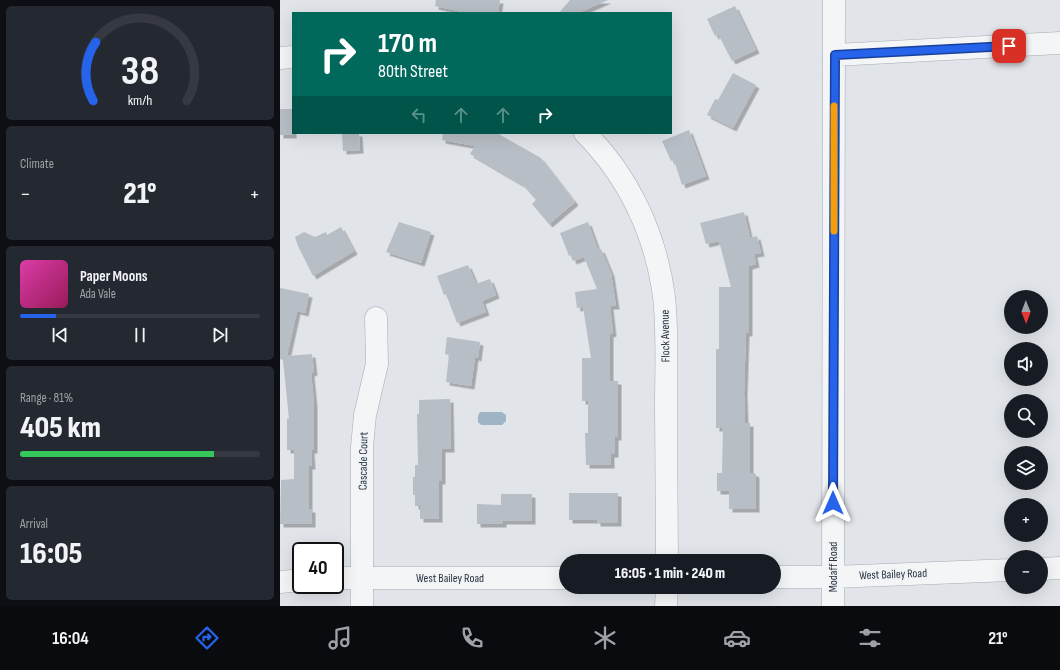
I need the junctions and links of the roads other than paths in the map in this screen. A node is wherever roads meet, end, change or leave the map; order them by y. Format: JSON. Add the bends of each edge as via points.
{"nodes":[{"id":1,"x":834,"y":0,"type":"edge"},
{"id":2,"x":1060,"y":43,"type":"edge"},
{"id":3,"x":835,"y":55,"type":"junction"},
{"id":4,"x":292,"y":57,"type":"edge"},
{"id":5,"x":280,"y":58,"type":"edge"},
{"id":6,"x":586,"y":134,"type":"edge"},
{"id":7,"x":376,"y":318,"type":"dead end"},
{"id":8,"x":667,"y":554,"type":"edge"},
{"id":9,"x":1060,"y":568,"type":"edge"},
{"id":10,"x":1048,"y":569,"type":"edge"},
{"id":11,"x":1004,"y":570,"type":"edge"},
{"id":12,"x":781,"y":577,"type":"edge"},
{"id":13,"x":833,"y":577,"type":"junction"},
{"id":14,"x":344,"y":578,"type":"edge"},
{"id":15,"x":362,"y":578,"type":"junction"},
{"id":16,"x":559,"y":578,"type":"edge"},
{"id":17,"x":292,"y":581,"type":"edge"},
{"id":18,"x":280,"y":582,"type":"edge"},
{"id":19,"x":667,"y":594,"type":"edge"},
{"id":20,"x":362,"y":606,"type":"edge"},
{"id":21,"x":666,"y":606,"type":"edge"},
{"id":22,"x":833,"y":606,"type":"edge"}],
"edges":[{"from":1,"to":3,"type":"street","name":"Modaff Road"},
{"from":2,"to":3,"type":"street"},
{"from":3,"to":13,"type":"street","name":"Modaff Road"},
{"from":4,"to":5,"type":"street"},
{"from":6,"to":8,"type":"street","name":"Flock Avenue","via":[[621,178],[645,221],[658,259],[664,298],[666,343]]},
{"from":7,"to":15,"type":"street","name":"Cascade Court","via":[[377,364],[363,431]]},
{"from":9,"to":10,"type":"street"},
{"from":11,"to":13,"type":"street","name":"West Bailey Road"},
{"from":12,"to":13,"type":"street","name":"West Bailey Road"},
{"from":13,"to":22,"type":"street","name":"Modaff Road"},
{"from":14,"to":15,"type":"street","name":"West Bailey Road"},
{"from":15,"to":16,"type":"street","name":"West Bailey Road"},
{"from":15,"to":20,"type":"street","name":"Cascade Court"},
{"from":17,"to":18,"type":"street"},
{"from":19,"to":21,"type":"street"}]}
